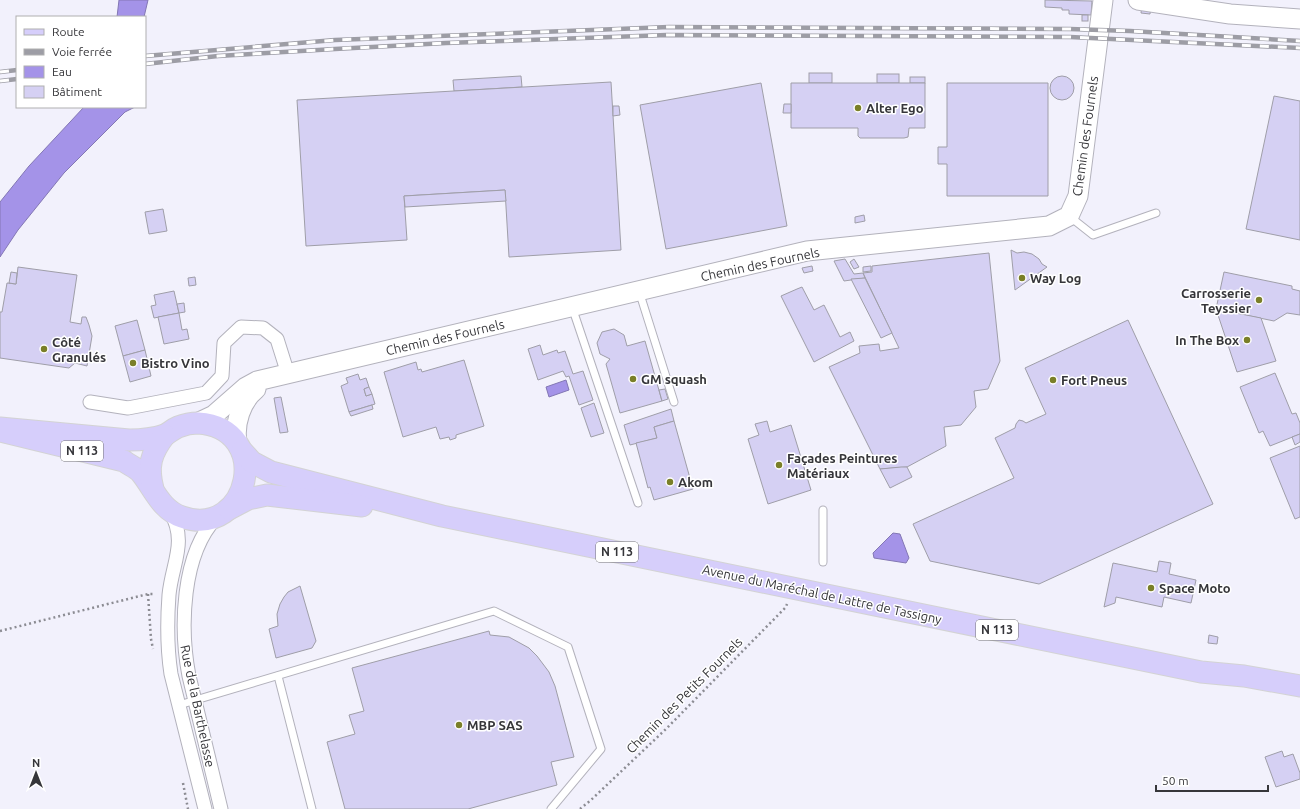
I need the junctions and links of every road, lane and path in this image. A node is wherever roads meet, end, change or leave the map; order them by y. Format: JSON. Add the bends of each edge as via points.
{"nodes":[{"id":1,"x":1103,"y":0,"type":"edge"},
{"id":2,"x":1138,"y":0,"type":"edge"},
{"id":3,"x":1300,"y":19,"type":"edge"},
{"id":4,"x":1156,"y":213,"type":"dead end"},
{"id":5,"x":1069,"y":216,"type":"junction"},
{"id":6,"x":639,"y":291,"type":"junction"},
{"id":7,"x":572,"y":307,"type":"junction"},
{"id":8,"x":284,"y":375,"type":"junction"},
{"id":9,"x":90,"y":402,"type":"dead end"},
{"id":10,"x":674,"y":402,"type":"dead end"},
{"id":11,"x":197,"y":423,"type":"junction"},
{"id":12,"x":0,"y":428,"type":"edge"},
{"id":13,"x":0,"y":431,"type":"edge"},
{"id":14,"x":166,"y":435,"type":"junction"},
{"id":15,"x":239,"y":447,"type":"junction"},
{"id":16,"x":153,"y":490,"type":"junction"},
{"id":17,"x":638,"y":503,"type":"dead end"},
{"id":18,"x":823,"y":510,"type":"dead end"},
{"id":19,"x":170,"y":511,"type":"junction"},
{"id":20,"x":224,"y":512,"type":"junction"},
{"id":21,"x":442,"y":516,"type":"junction"},
{"id":22,"x":822,"y":562,"type":"dead end"},
{"id":23,"x":792,"y":588,"type":"junction"},
{"id":24,"x":169,"y":595,"type":"junction"},
{"id":25,"x":0,"y":631,"type":"edge"},
{"id":26,"x":1201,"y":672,"type":"junction"},
{"id":27,"x":278,"y":676,"type":"junction"},
{"id":28,"x":1300,"y":686,"type":"edge"},
{"id":29,"x":1300,"y":698,"type":"edge"},
{"id":30,"x":194,"y":700,"type":"junction"},
{"id":31,"x":179,"y":705,"type":"junction"},
{"id":32,"x":205,"y":809,"type":"edge"},
{"id":33,"x":221,"y":809,"type":"edge"},
{"id":34,"x":312,"y":809,"type":"edge"},
{"id":35,"x":551,"y":809,"type":"edge"},
{"id":36,"x":580,"y":809,"type":"edge"}],
"edges":[{"from":1,"to":5,"type":"street","name":"Chemin des Fournels","via":[[1078,196]]},
{"from":2,"to":3,"type":"street","via":[[1230,14]]},
{"from":4,"to":5,"type":"lane","via":[[1093,235]]},
{"from":5,"to":6,"type":"street","name":"Chemin des Fournels","via":[[1050,226],[807,251]]},
{"from":6,"to":7,"type":"street","name":"Chemin des Fournels"},
{"from":6,"to":10,"type":"lane"},
{"from":7,"to":8,"type":"street","name":"Chemin des Fournels"},
{"from":7,"to":17,"type":"lane"},
{"from":8,"to":9,"type":"street","via":[[277,339],[263,328],[240,326],[224,343],[222,376],[206,393],[128,408]]},
{"from":8,"to":11,"type":"street","name":"Chemin des Fournels","via":[[257,381],[246,387],[214,415]]},
{"from":8,"to":15,"type":"street","name":"Chemin des Fournels","via":[[259,386],[244,403],[237,424],[236,436]]},
{"from":11,"to":14,"type":"main road","via":[[178,427]]},
{"from":11,"to":15,"type":"main road","via":[[212,425],[226,432]]},
{"from":12,"to":14,"type":"main road","number":"N 113","via":[[129,440],[146,440]]},
{"from":13,"to":16,"type":"main road","number":"N 113","via":[[124,461],[140,472]]},
{"from":14,"to":16,"type":"main road","via":[[156,446],[150,463]]},
{"from":15,"to":20,"type":"main road","via":[[246,465],[245,480],[239,495]]},
{"from":15,"to":21,"type":"main road","name":"Avenue du Maréchal de Lattre de Tassigny","number":"N 113","via":[[252,462],[272,472]]},
{"from":16,"to":19,"type":"main road","via":[[160,502]]},
{"from":18,"to":22,"type":"lane"},
{"from":19,"to":20,"type":"main road","via":[[181,517],[193,519],[208,519]]},
{"from":19,"to":24,"type":"street","name":"Rue de la Barthelasse","via":[[176,521],[179,544]]},
{"from":20,"to":21,"type":"main road","name":"Avenue du Maréchal de Lattre de Tassigny","number":"N 113","via":[[248,499],[267,495]]},
{"from":20,"to":30,"type":"street","name":"Rue de la Barthelasse","via":[[210,524],[203,536],[187,587],[185,657]]},
{"from":21,"to":23,"type":"main road","name":"Avenue du Maréchal de Lattre de Tassigny","number":"N 113"},
{"from":23,"to":26,"type":"main road","name":"Avenue du Maréchal de Lattre de Tassigny","number":"N 113"},
{"from":23,"to":36,"type":"path","name":"Chemin des Petits Fournels","via":[[786,607],[666,729]]},
{"from":24,"to":25,"type":"path","via":[[148,594]]},
{"from":24,"to":31,"type":"street","name":"Rue de la Barthelasse","via":[[168,652]]},
{"from":26,"to":28,"type":"main road","name":"Avenue du Maréchal de Lattre de Tassigny","number":"N 113","via":[[1244,676]]},
{"from":26,"to":29,"type":"main road","name":"Avenue du Maréchal de Lattre de Tassigny","number":"N 113","via":[[1234,686]]},
{"from":27,"to":30,"type":"lane"},
{"from":27,"to":34,"type":"lane"},
{"from":27,"to":35,"type":"lane","via":[[494,611],[568,647],[601,749]]},
{"from":30,"to":31,"type":"lane"},
{"from":30,"to":33,"type":"street","name":"Rue de la Barthelasse"},
{"from":31,"to":32,"type":"street","name":"Rue de la Barthelasse"}]}
